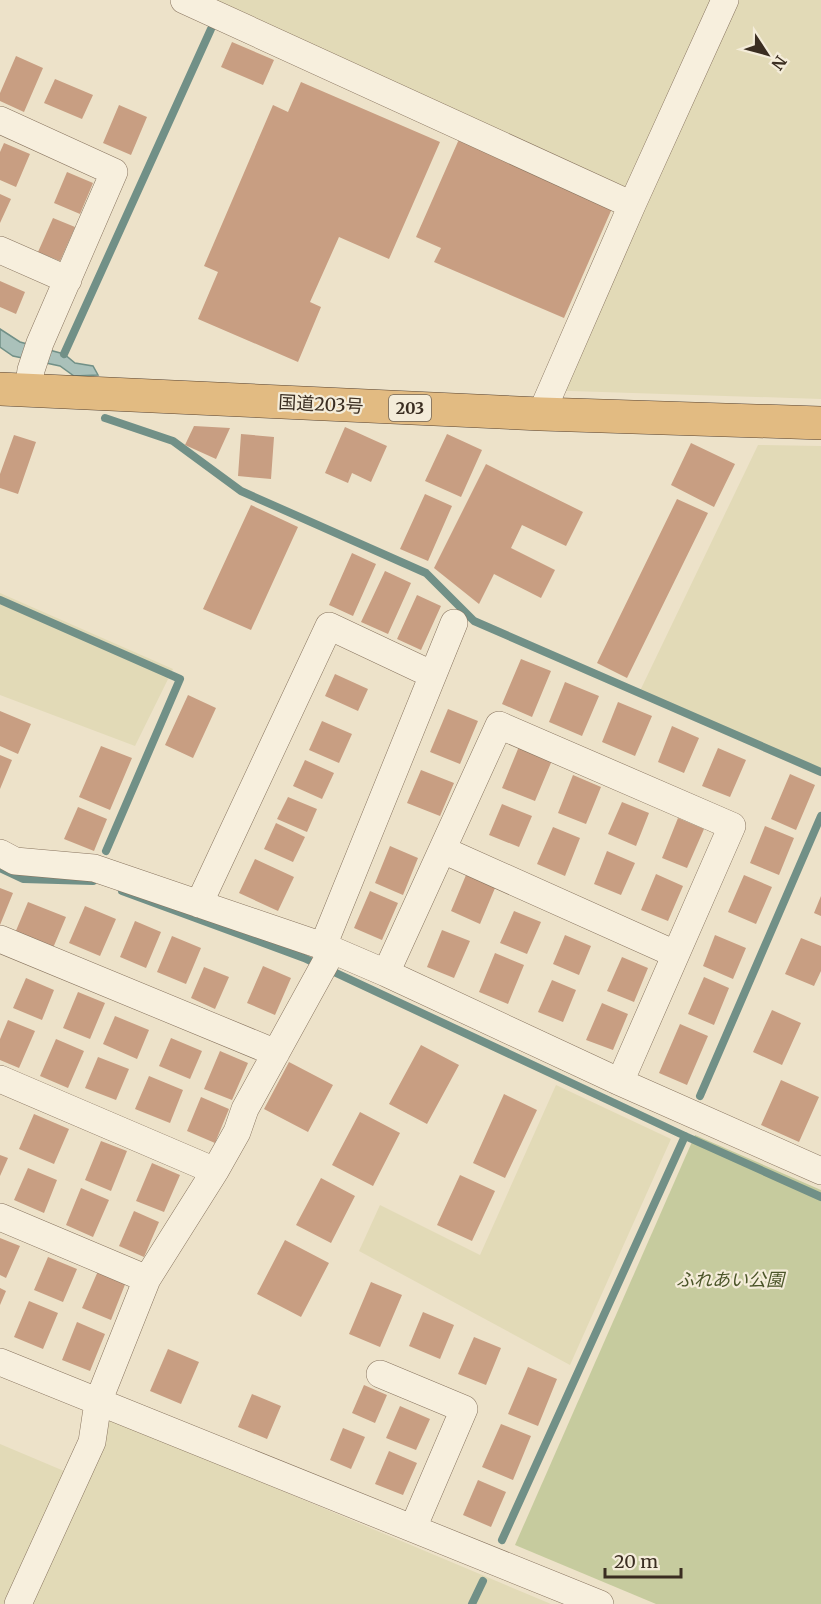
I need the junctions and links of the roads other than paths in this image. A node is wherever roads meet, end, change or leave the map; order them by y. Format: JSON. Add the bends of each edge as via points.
{"nodes":[{"id":1,"x":184,"y":0,"type":"edge"},
{"id":2,"x":725,"y":0,"type":"edge"},
{"id":3,"x":0,"y":120,"type":"edge"},
{"id":4,"x":632,"y":205,"type":"junction"},
{"id":5,"x":0,"y":250,"type":"edge"},
{"id":6,"x":68,"y":280,"type":"junction"},
{"id":7,"x":20,"y":383,"type":"edge"},
{"id":8,"x":541,"y":414,"type":"junction"},
{"id":9,"x":821,"y":423,"type":"edge"},
{"id":10,"x":454,"y":623,"type":"dead end"},
{"id":11,"x":433,"y":675,"type":"junction"},
{"id":12,"x":442,"y":850,"type":"junction"},
{"id":13,"x":0,"y":853,"type":"edge"},
{"id":14,"x":198,"y":904,"type":"junction"},
{"id":15,"x":0,"y":939,"type":"edge"},
{"id":16,"x":327,"y":949,"type":"junction"},
{"id":17,"x":675,"y":954,"type":"junction"},
{"id":18,"x":386,"y":973,"type":"junction"},
{"id":19,"x":276,"y":1053,"type":"junction"},
{"id":20,"x":0,"y":1079,"type":"edge"},
{"id":21,"x":620,"y":1082,"type":"junction"},
{"id":22,"x":215,"y":1171,"type":"junction"},
{"id":23,"x":821,"y":1171,"type":"edge"},
{"id":24,"x":0,"y":1217,"type":"edge"},
{"id":25,"x":147,"y":1279,"type":"junction"},
{"id":26,"x":0,"y":1362,"type":"edge"},
{"id":27,"x":380,"y":1374,"type":"dead end"},
{"id":28,"x":98,"y":1402,"type":"junction"},
{"id":29,"x":413,"y":1528,"type":"junction"},
{"id":30,"x":18,"y":1604,"type":"edge"},
{"id":31,"x":600,"y":1604,"type":"edge"}],
"edges":[{"from":1,"to":4,"type":"street"},
{"from":2,"to":4,"type":"street"},
{"from":3,"to":6,"type":"street","via":[[114,172]]},
{"from":4,"to":8,"type":"street"},
{"from":5,"to":6,"type":"street"},
{"from":6,"to":7,"type":"street"},
{"from":7,"to":8,"type":"highway","name":"国道203号","number":"203"},
{"from":8,"to":9,"type":"highway","name":"国道203号","number":"203"},
{"from":10,"to":11,"type":"street"},
{"from":11,"to":14,"type":"street","via":[[329,626]]},
{"from":11,"to":16,"type":"street"},
{"from":12,"to":17,"type":"street"},
{"from":12,"to":17,"type":"street","via":[[500,725],[732,826]]},
{"from":12,"to":18,"type":"street"},
{"from":13,"to":14,"type":"street","via":[[15,861],[94,868]]},
{"from":14,"to":16,"type":"street"},
{"from":15,"to":19,"type":"street"},
{"from":16,"to":18,"type":"street"},
{"from":16,"to":19,"type":"street","via":[[317,977]]},
{"from":17,"to":21,"type":"street"},
{"from":18,"to":21,"type":"street"},
{"from":19,"to":22,"type":"street"},
{"from":20,"to":22,"type":"street"},
{"from":21,"to":23,"type":"street"},
{"from":22,"to":25,"type":"street"},
{"from":24,"to":25,"type":"street"},
{"from":25,"to":28,"type":"street"},
{"from":26,"to":28,"type":"street"},
{"from":27,"to":29,"type":"street","via":[[464,1409]]},
{"from":28,"to":29,"type":"street"},
{"from":28,"to":30,"type":"street","via":[[92,1442]]},
{"from":29,"to":31,"type":"street"}]}
